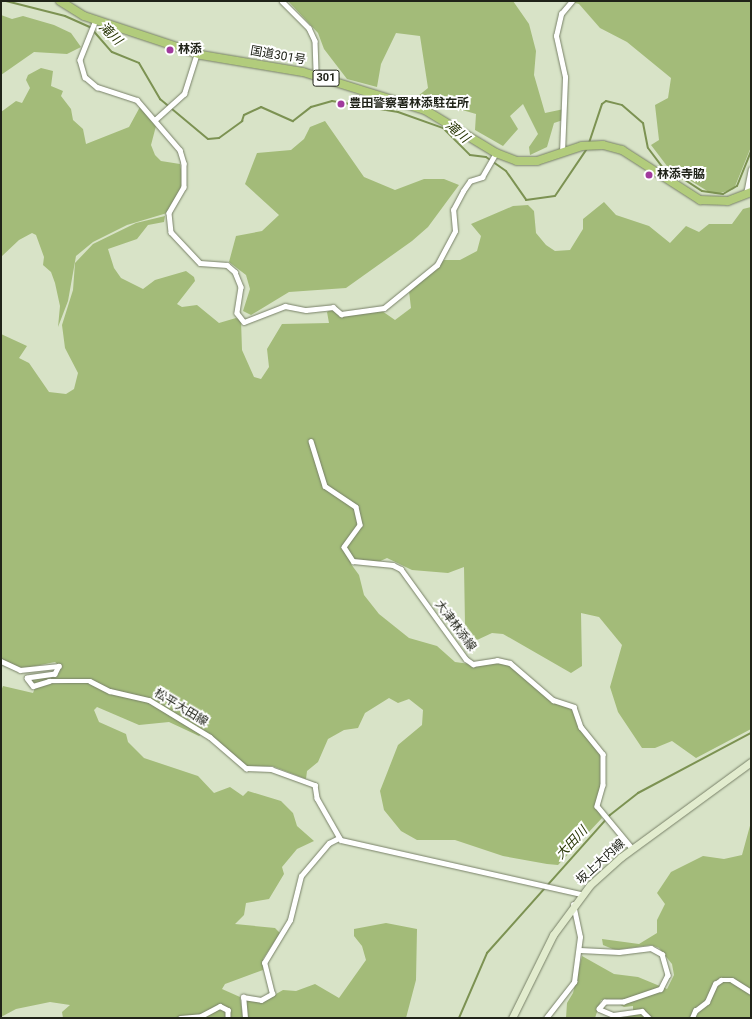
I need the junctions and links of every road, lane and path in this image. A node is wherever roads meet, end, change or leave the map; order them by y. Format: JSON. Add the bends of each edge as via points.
{"nodes":[{"id":1,"x":60,"y":1,"type":"edge"},
{"id":2,"x":282,"y":1,"type":"edge"},
{"id":3,"x":572,"y":1,"type":"edge"},
{"id":4,"x":95,"y":24,"type":"junction"},
{"id":5,"x":197,"y":53,"type":"junction"},
{"id":6,"x":316,"y":76,"type":"junction"},
{"id":7,"x":156,"y":119,"type":"junction"},
{"id":8,"x":496,"y":153,"type":"junction"},
{"id":9,"x":562,"y":153,"type":"junction"},
{"id":10,"x":751,"y":169,"type":"edge"},
{"id":11,"x":748,"y":193,"type":"edge"},
{"id":12,"x":311,"y":440,"type":"dead end"},
{"id":13,"x":1,"y":661,"type":"edge"},
{"id":14,"x":751,"y":762,"type":"edge"},
{"id":15,"x":339,"y":838,"type":"junction"},
{"id":16,"x":632,"y":848,"type":"junction"},
{"id":17,"x":581,"y":894,"type":"junction"},
{"id":18,"x":573,"y":905,"type":"junction"},
{"id":19,"x":580,"y":950,"type":"junction"},
{"id":20,"x":751,"y":992,"type":"edge"},
{"id":21,"x":180,"y":1018,"type":"edge"},
{"id":22,"x":228,"y":1018,"type":"edge"},
{"id":23,"x":245,"y":1018,"type":"edge"},
{"id":24,"x":512,"y":1018,"type":"edge"},
{"id":25,"x":546,"y":1018,"type":"edge"},
{"id":26,"x":649,"y":1018,"type":"edge"},
{"id":27,"x":692,"y":1018,"type":"edge"}],
"edges":[{"from":1,"to":4,"type":"highway","name":"国道301号","number":"301"},
{"from":2,"to":6,"type":"street","via":[[309,28],[315,42]]},
{"from":3,"to":9,"type":"street","via":[[561,14],[556,36],[565,77]]},
{"from":4,"to":5,"type":"highway","name":"国道301号","number":"301"},
{"from":4,"to":7,"type":"street","via":[[89,33],[80,60],[85,77],[97,87],[137,100]]},
{"from":5,"to":6,"type":"highway","name":"国道301号","number":"301"},
{"from":5,"to":7,"type":"street","via":[[186,90]]},
{"from":6,"to":8,"type":"highway","name":"国道301号","number":"301","via":[[425,110]]},
{"from":7,"to":8,"type":"street","via":[[180,150],[184,163],[184,187],[168,214],[173,236],[200,263],[227,265],[239,278],[241,296],[237,313],[244,322],[285,306],[306,310],[333,307],[341,314],[380,310],[437,266],[455,231],[453,210],[470,181],[482,177]]},
{"from":8,"to":9,"type":"highway","name":"国道301号","number":"301","via":[[524,162]]},
{"from":9,"to":11,"type":"highway","name":"国道301号","number":"301","via":[[587,145],[622,150],[700,200],[719,202]]},
{"from":10,"to":11,"type":"street"},
{"from":12,"to":16,"type":"street","name":"大津林添線","via":[[325,486],[356,507],[360,525],[344,547],[354,560],[393,564],[401,569],[469,661],[478,664],[497,660],[510,662],[553,700],[574,707],[584,732],[603,754],[603,785],[597,802],[601,814]]},
{"from":13,"to":15,"type":"street","name":"松平大田線","via":[[20,670],[52,664],[60,667],[55,674],[27,678],[33,686],[90,681],[110,691],[149,700],[210,737],[246,768],[271,769],[315,785],[317,798]]},
{"from":14,"to":16,"type":"main road","name":"坂上大内線"},
{"from":15,"to":17,"type":"street","via":[[359,845]]},
{"from":15,"to":23,"type":"street","via":[[329,843],[301,876],[290,920],[264,963],[272,994],[261,1000],[243,997]]},
{"from":16,"to":17,"type":"main road","name":"坂上大内線"},
{"from":17,"to":18,"type":"main road","name":"坂上大内線"},
{"from":18,"to":19,"type":"street","via":[[577,912]]},
{"from":18,"to":24,"type":"main road","name":"坂上大内線","via":[[553,935]]},
{"from":19,"to":25,"type":"street","via":[[570,991]]},
{"from":19,"to":26,"type":"street","via":[[619,952],[651,948],[662,954],[668,975],[661,989],[624,1002],[605,1002],[599,1009],[613,1016],[642,1011]]},
{"from":20,"to":27,"type":"street","via":[[732,980],[721,980],[715,984],[707,1002],[695,1011]]},
{"from":21,"to":22,"type":"street","via":[[201,1016],[220,1006],[228,1010]]}]}
